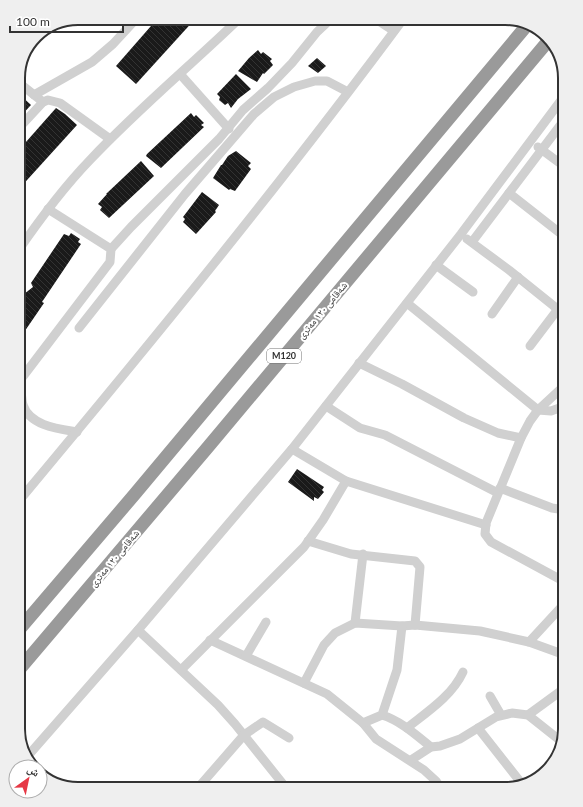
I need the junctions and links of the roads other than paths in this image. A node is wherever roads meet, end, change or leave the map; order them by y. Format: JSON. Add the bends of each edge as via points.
{"nodes":[{"id":1,"x":131,"y":25,"type":"edge"},
{"id":2,"x":232,"y":25,"type":"edge"},
{"id":3,"x":325,"y":25,"type":"edge"},
{"id":4,"x":385,"y":25,"type":"edge"},
{"id":5,"x":399,"y":25,"type":"edge"},
{"id":6,"x":524,"y":29,"type":"edge"},
{"id":7,"x":394,"y":31,"type":"junction"},
{"id":8,"x":545,"y":44,"type":"edge"},
{"id":9,"x":180,"y":74,"type":"junction"},
{"id":10,"x":25,"y":88,"type":"edge"},
{"id":11,"x":348,"y":92,"type":"junction"},
{"id":12,"x":34,"y":95,"type":"junction"},
{"id":13,"x":43,"y":102,"type":"junction"},
{"id":14,"x":558,"y":104,"type":"edge"},
{"id":15,"x":25,"y":121,"type":"edge"},
{"id":16,"x":558,"y":128,"type":"edge"},
{"id":17,"x":229,"y":129,"type":"junction"},
{"id":18,"x":110,"y":139,"type":"junction"},
{"id":19,"x":530,"y":141,"type":"junction"},
{"id":20,"x":542,"y":150,"type":"junction"},
{"id":21,"x":558,"y":162,"type":"edge"},
{"id":22,"x":509,"y":193,"type":"junction"},
{"id":23,"x":48,"y":209,"type":"junction"},
{"id":24,"x":558,"y":232,"type":"edge"},
{"id":25,"x":461,"y":234,"type":"junction"},
{"id":26,"x":25,"y":241,"type":"edge"},
{"id":27,"x":472,"y":242,"type":"junction"},
{"id":28,"x":111,"y":249,"type":"junction"},
{"id":29,"x":436,"y":265,"type":"junction"},
{"id":30,"x":518,"y":277,"type":"junction"},
{"id":31,"x":473,"y":292,"type":"dead end"},
{"id":32,"x":407,"y":303,"type":"junction"},
{"id":33,"x":558,"y":309,"type":"edge"},
{"id":34,"x":492,"y":314,"type":"dead end"},
{"id":35,"x":558,"y":316,"type":"edge"},
{"id":36,"x":79,"y":328,"type":"dead end"},
{"id":37,"x":530,"y":346,"type":"dead end"},
{"id":38,"x":359,"y":363,"type":"junction"},
{"id":39,"x":25,"y":373,"type":"edge"},
{"id":40,"x":558,"y":391,"type":"edge"},
{"id":41,"x":326,"y":406,"type":"junction"},
{"id":42,"x":25,"y":408,"type":"edge"},
{"id":43,"x":558,"y":409,"type":"edge"},
{"id":44,"x":538,"y":410,"type":"junction"},
{"id":45,"x":77,"y":432,"type":"junction"},
{"id":46,"x":521,"y":438,"type":"junction"},
{"id":47,"x":292,"y":449,"type":"junction"},
{"id":48,"x":346,"y":481,"type":"junction"},
{"id":49,"x":499,"y":490,"type":"junction"},
{"id":50,"x":25,"y":494,"type":"edge"},
{"id":51,"x":558,"y":509,"type":"edge"},
{"id":52,"x":486,"y":525,"type":"junction"},
{"id":53,"x":308,"y":541,"type":"junction"},
{"id":54,"x":363,"y":554,"type":"junction"},
{"id":55,"x":558,"y":578,"type":"edge"},
{"id":56,"x":558,"y":610,"type":"edge"},
{"id":57,"x":266,"y":622,"type":"dead end"},
{"id":58,"x":25,"y":623,"type":"edge"},
{"id":59,"x":355,"y":623,"type":"junction"},
{"id":60,"x":415,"y":625,"type":"junction"},
{"id":61,"x":402,"y":626,"type":"junction"},
{"id":62,"x":138,"y":630,"type":"junction"},
{"id":63,"x":210,"y":640,"type":"junction"},
{"id":64,"x":529,"y":642,"type":"junction"},
{"id":65,"x":558,"y":652,"type":"edge"},
{"id":66,"x":246,"y":656,"type":"junction"},
{"id":67,"x":25,"y":663,"type":"edge"},
{"id":68,"x":181,"y":670,"type":"junction"},
{"id":69,"x":463,"y":672,"type":"dead end"},
{"id":70,"x":304,"y":683,"type":"junction"},
{"id":71,"x":558,"y":693,"type":"edge"},
{"id":72,"x":490,"y":696,"type":"dead end"},
{"id":73,"x":382,"y":715,"type":"junction"},
{"id":74,"x":528,"y":715,"type":"junction"},
{"id":75,"x":501,"y":716,"type":"junction"},
{"id":76,"x":363,"y":723,"type":"junction"},
{"id":77,"x":407,"y":728,"type":"junction"},
{"id":78,"x":478,"y":728,"type":"junction"},
{"id":79,"x":244,"y":734,"type":"junction"},
{"id":80,"x":289,"y":738,"type":"dead end"},
{"id":81,"x":557,"y":738,"type":"edge"},
{"id":82,"x":431,"y":747,"type":"junction"},
{"id":83,"x":31,"y":753,"type":"edge"},
{"id":84,"x":411,"y":760,"type":"junction"},
{"id":85,"x":519,"y":780,"type":"edge"},
{"id":86,"x":202,"y":782,"type":"edge"},
{"id":87,"x":282,"y":782,"type":"edge"},
{"id":88,"x":436,"y":782,"type":"edge"}],
"edges":[{"from":1,"to":12,"type":"street","via":[[92,62]]},
{"from":2,"to":9,"type":"street"},
{"from":3,"to":17,"type":"street","via":[[284,72],[243,110]]},
{"from":4,"to":7,"type":"street"},
{"from":5,"to":7,"type":"street"},
{"from":6,"to":58,"type":"highway","number":"M120"},
{"from":7,"to":11,"type":"street"},
{"from":8,"to":67,"type":"highway","name":"شەقامی ١٢٠ مەتری","number":"M120"},
{"from":9,"to":17,"type":"street"},
{"from":9,"to":18,"type":"street"},
{"from":10,"to":12,"type":"street"},
{"from":11,"to":36,"type":"street","via":[[327,81],[315,81],[294,86],[274,97],[254,114],[185,194]]},
{"from":11,"to":45,"type":"street","via":[[195,288]]},
{"from":12,"to":13,"type":"street"},
{"from":13,"to":15,"type":"street"},
{"from":13,"to":18,"type":"street","via":[[48,100],[60,103]]},
{"from":14,"to":19,"type":"street"},
{"from":16,"to":20,"type":"street"},
{"from":17,"to":28,"type":"street"},
{"from":18,"to":23,"type":"street"},
{"from":19,"to":20,"type":"street"},
{"from":19,"to":25,"type":"street"},
{"from":20,"to":21,"type":"street"},
{"from":20,"to":22,"type":"street"},
{"from":22,"to":24,"type":"street"},
{"from":22,"to":27,"type":"street"},
{"from":23,"to":26,"type":"street"},
{"from":23,"to":28,"type":"street"},
{"from":25,"to":27,"type":"street"},
{"from":25,"to":29,"type":"street"},
{"from":27,"to":30,"type":"street"},
{"from":28,"to":39,"type":"street","via":[[110,262]]},
{"from":29,"to":31,"type":"street"},
{"from":29,"to":32,"type":"street"},
{"from":30,"to":33,"type":"street"},
{"from":30,"to":34,"type":"street"},
{"from":32,"to":38,"type":"street"},
{"from":32,"to":44,"type":"street"},
{"from":35,"to":37,"type":"street"},
{"from":38,"to":41,"type":"street"},
{"from":38,"to":46,"type":"street","via":[[464,418],[498,433]]},
{"from":40,"to":44,"type":"street"},
{"from":41,"to":47,"type":"street"},
{"from":41,"to":49,"type":"street","via":[[360,428],[385,435]]},
{"from":42,"to":45,"type":"street","via":[[36,420],[50,427]]},
{"from":43,"to":44,"type":"street","via":[[551,412]]},
{"from":44,"to":46,"type":"street"},
{"from":45,"to":50,"type":"street"},
{"from":46,"to":49,"type":"street"},
{"from":47,"to":48,"type":"street"},
{"from":47,"to":62,"type":"street"},
{"from":48,"to":52,"type":"street"},
{"from":48,"to":53,"type":"street"},
{"from":49,"to":51,"type":"street"},
{"from":49,"to":52,"type":"street"},
{"from":52,"to":55,"type":"street","via":[[486,534],[491,542]]},
{"from":53,"to":54,"type":"street","via":[[351,554]]},
{"from":53,"to":63,"type":"street"},
{"from":54,"to":59,"type":"street"},
{"from":54,"to":60,"type":"street","via":[[415,561],[419,564]]},
{"from":56,"to":64,"type":"street"},
{"from":57,"to":66,"type":"street"},
{"from":59,"to":61,"type":"street"},
{"from":59,"to":70,"type":"street","via":[[336,633],[324,644]]},
{"from":60,"to":61,"type":"street"},
{"from":60,"to":64,"type":"street","via":[[480,631]]},
{"from":61,"to":73,"type":"street","via":[[397,670]]},
{"from":62,"to":68,"type":"street"},
{"from":62,"to":83,"type":"street"},
{"from":63,"to":66,"type":"street"},
{"from":63,"to":68,"type":"street"},
{"from":64,"to":65,"type":"street"},
{"from":66,"to":70,"type":"street"},
{"from":68,"to":79,"type":"street"},
{"from":69,"to":77,"type":"street","via":[[453,690]]},
{"from":70,"to":76,"type":"street","via":[[327,694]]},
{"from":71,"to":74,"type":"street"},
{"from":72,"to":75,"type":"street"},
{"from":73,"to":76,"type":"street"},
{"from":73,"to":77,"type":"street"},
{"from":74,"to":75,"type":"street","via":[[512,713]]},
{"from":74,"to":81,"type":"street"},
{"from":75,"to":78,"type":"street"},
{"from":76,"to":84,"type":"street","via":[[376,739]]},
{"from":77,"to":82,"type":"street"},
{"from":78,"to":82,"type":"street","via":[[460,739]]},
{"from":78,"to":85,"type":"street"},
{"from":79,"to":80,"type":"street","via":[[263,722]]},
{"from":79,"to":86,"type":"street"},
{"from":79,"to":87,"type":"street"},
{"from":82,"to":84,"type":"street"},
{"from":84,"to":88,"type":"street"}]}
